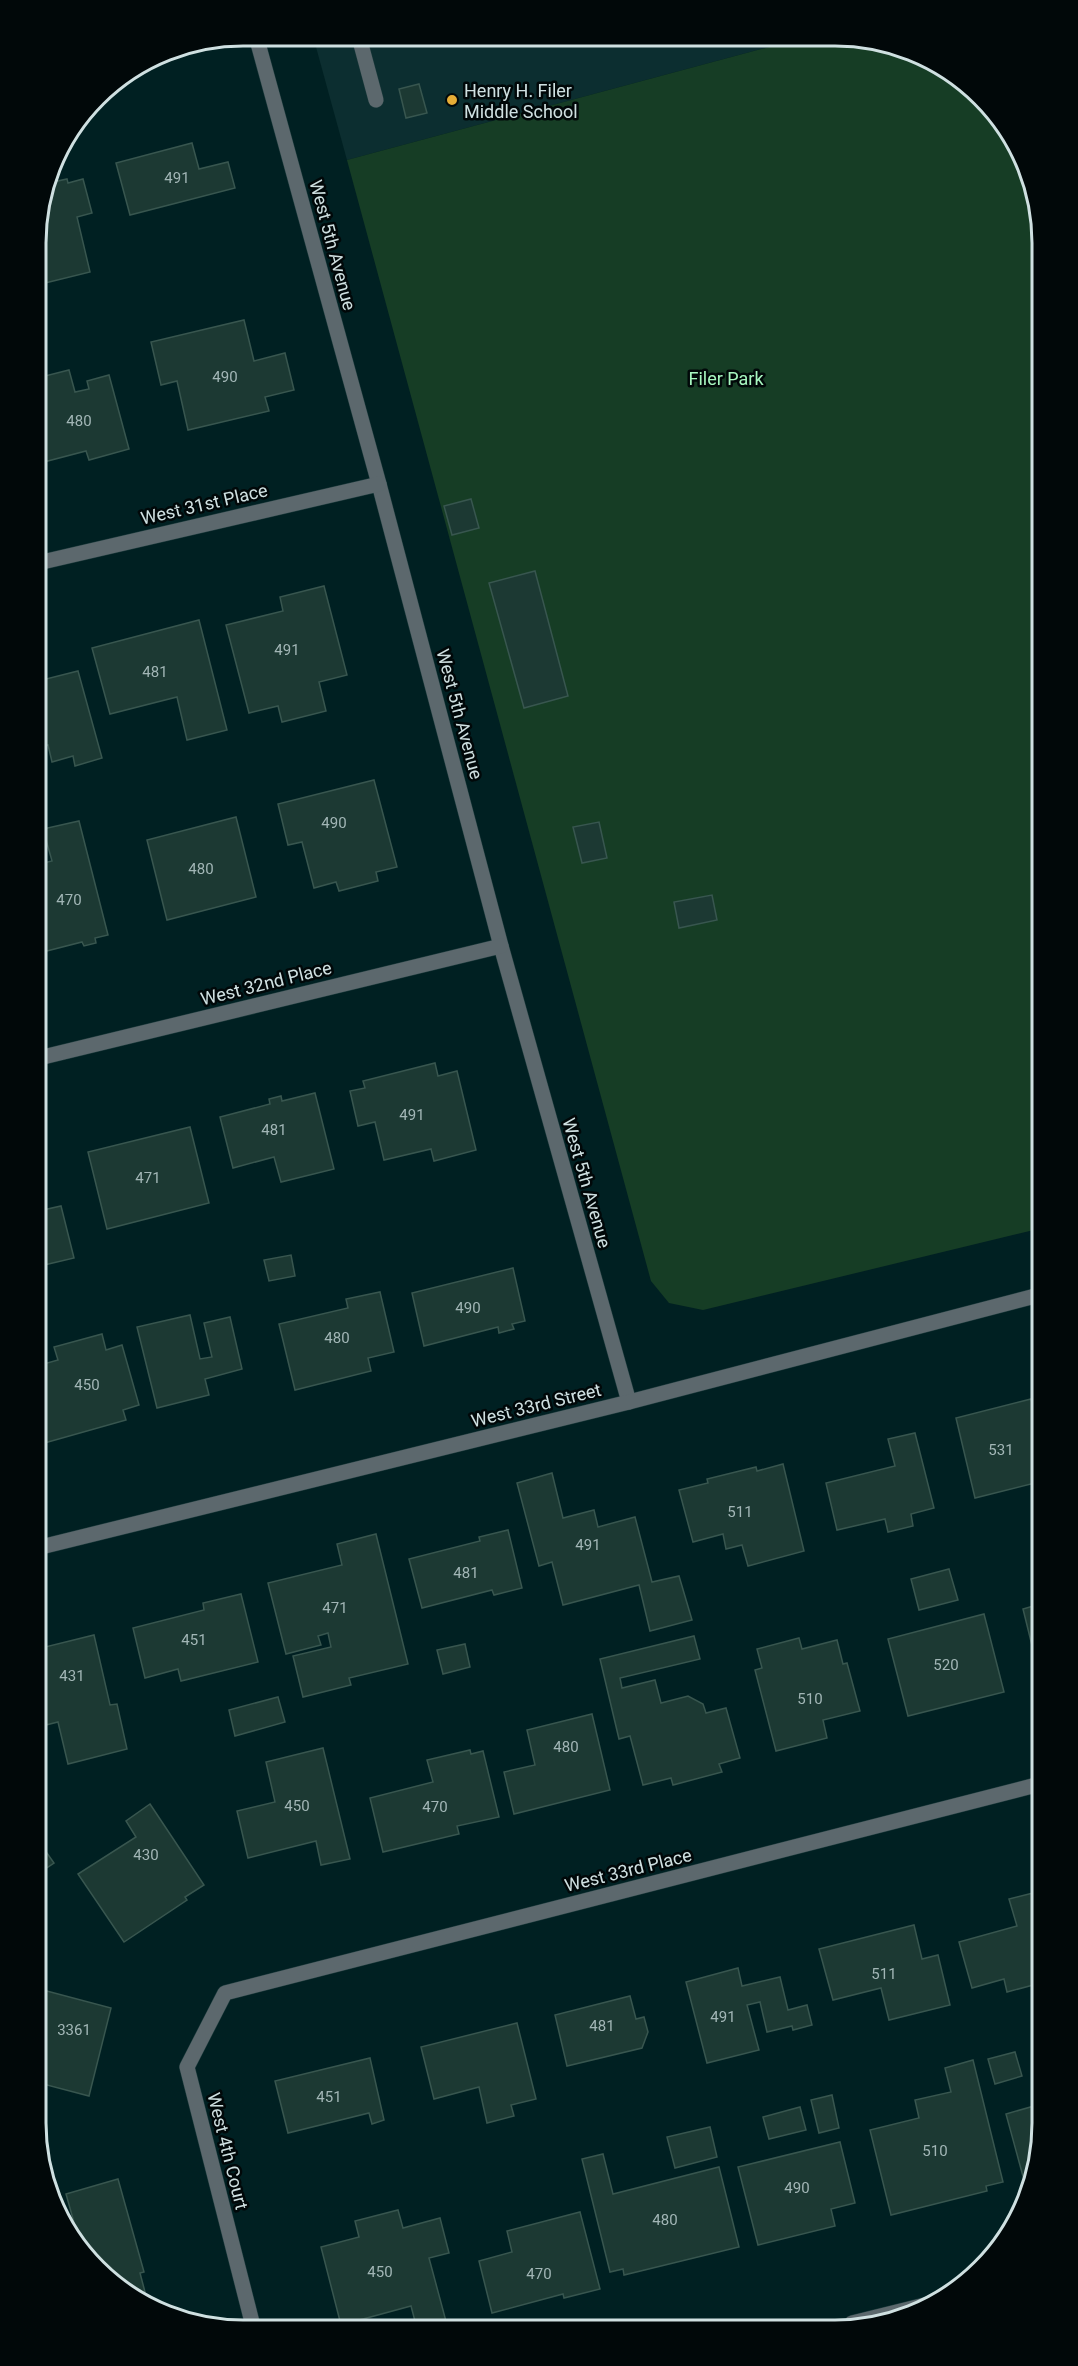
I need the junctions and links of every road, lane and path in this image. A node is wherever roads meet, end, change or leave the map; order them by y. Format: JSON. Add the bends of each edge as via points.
{"nodes":[{"id":1,"x":259,"y":46,"type":"edge"},
{"id":2,"x":361,"y":46,"type":"edge"},
{"id":3,"x":376,"y":100,"type":"dead end"},
{"id":4,"x":379,"y":484,"type":"junction"},
{"id":5,"x":47,"y":561,"type":"edge"},
{"id":6,"x":501,"y":946,"type":"junction"},
{"id":7,"x":47,"y":1056,"type":"edge"},
{"id":8,"x":1031,"y":1297,"type":"edge"},
{"id":9,"x":628,"y":1402,"type":"junction"},
{"id":10,"x":46,"y":1546,"type":"edge"},
{"id":11,"x":1031,"y":1786,"type":"edge"},
{"id":12,"x":225,"y":1993,"type":"joint"},
{"id":13,"x":251,"y":2320,"type":"edge"}],
"edges":[{"from":1,"to":4,"type":"street","name":"West 5th Avenue"},
{"from":2,"to":3,"type":"street"},
{"from":4,"to":5,"type":"street","name":"West 31st Place"},
{"from":4,"to":6,"type":"street","name":"West 5th Avenue"},
{"from":6,"to":7,"type":"street","name":"West 32nd Place"},
{"from":6,"to":9,"type":"street","name":"West 5th Avenue"},
{"from":8,"to":9,"type":"street","name":"West 33rd Street"},
{"from":9,"to":10,"type":"street","name":"West 33rd Street"},
{"from":11,"to":12,"type":"street","name":"West 33rd Place"},
{"from":12,"to":13,"type":"street","name":"West 4th Court","via":[[187,2067]]}]}
